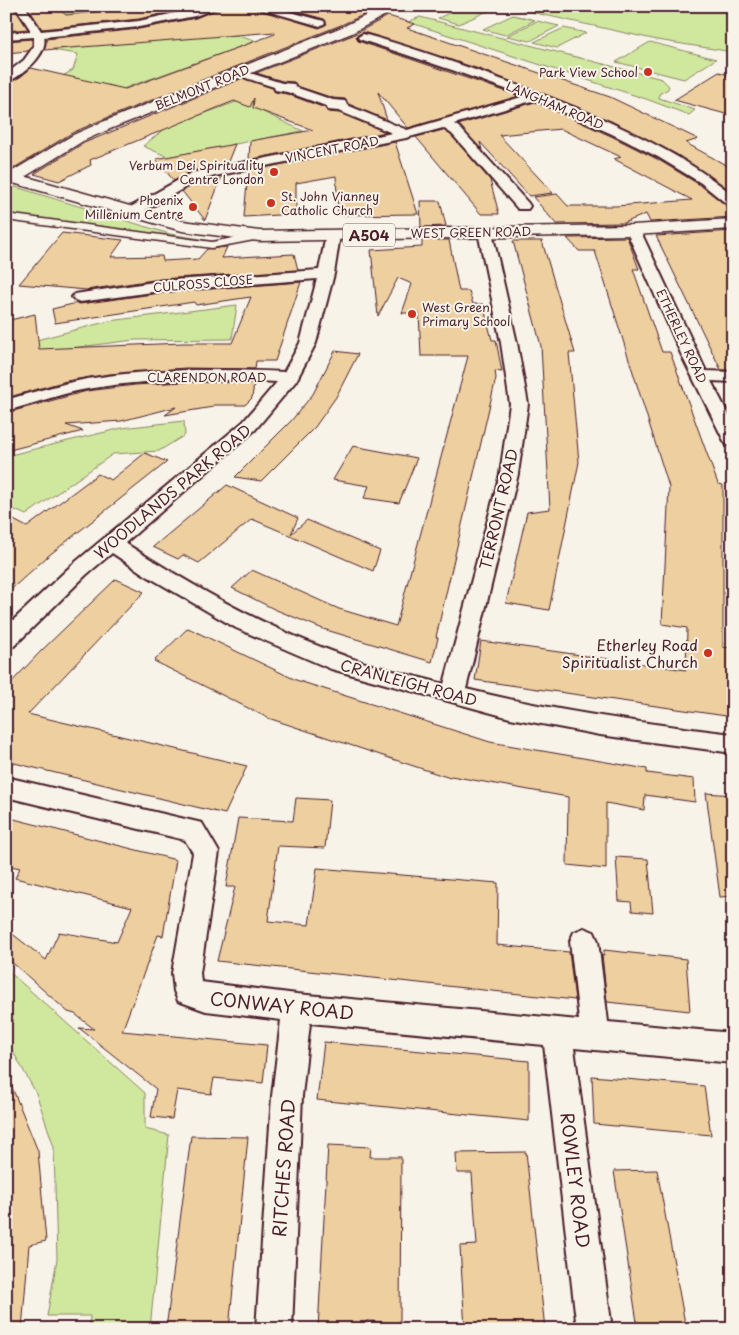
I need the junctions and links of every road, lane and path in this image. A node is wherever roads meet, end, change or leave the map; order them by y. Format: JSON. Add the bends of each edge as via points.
{"nodes":[{"id":1,"x":20,"y":6,"type":"edge"},
{"id":2,"x":217,"y":6,"type":"edge"},
{"id":3,"x":255,"y":6,"type":"edge"},
{"id":4,"x":396,"y":7,"type":"edge"},
{"id":5,"x":320,"y":23,"type":"dead end"},
{"id":6,"x":37,"y":34,"type":"junction"},
{"id":7,"x":6,"y":36,"type":"edge"},
{"id":8,"x":363,"y":37,"type":"dead end"},
{"id":9,"x":250,"y":76,"type":"dead end"},
{"id":10,"x":6,"y":79,"type":"edge"},
{"id":11,"x":538,"y":96,"type":"junction"},
{"id":12,"x":445,"y":124,"type":"junction"},
{"id":13,"x":406,"y":134,"type":"junction"},
{"id":14,"x":8,"y":178,"type":"edge"},
{"id":15,"x":733,"y":202,"type":"edge"},
{"id":16,"x":523,"y":206,"type":"dead end"},
{"id":17,"x":132,"y":212,"type":"junction"},
{"id":18,"x":6,"y":217,"type":"edge"},
{"id":19,"x":733,"y":224,"type":"edge"},
{"id":20,"x":633,"y":230,"type":"junction"},
{"id":21,"x":485,"y":232,"type":"junction"},
{"id":22,"x":333,"y":235,"type":"junction"},
{"id":23,"x":259,"y":236,"type":"junction"},
{"id":24,"x":326,"y":274,"type":"junction"},
{"id":25,"x":80,"y":298,"type":"dead end"},
{"id":26,"x":700,"y":376,"type":"junction"},
{"id":27,"x":733,"y":376,"type":"edge"},
{"id":28,"x":290,"y":377,"type":"junction"},
{"id":29,"x":6,"y":406,"type":"edge"},
{"id":30,"x":733,"y":441,"type":"edge"},
{"id":31,"x":111,"y":544,"type":"junction"},
{"id":32,"x":6,"y":640,"type":"edge"},
{"id":33,"x":453,"y":695,"type":"junction"},
{"id":34,"x":733,"y":744,"type":"edge"},
{"id":35,"x":6,"y":787,"type":"edge"},
{"id":36,"x":584,"y":941,"type":"dead end"},
{"id":37,"x":297,"y":1008,"type":"junction"},
{"id":38,"x":557,"y":1032,"type":"junction"},
{"id":39,"x":595,"y":1036,"type":"junction"},
{"id":40,"x":733,"y":1048,"type":"edge"},
{"id":41,"x":274,"y":1329,"type":"edge"},
{"id":42,"x":595,"y":1329,"type":"edge"}],
"edges":[{"from":1,"to":6,"type":"street"},
{"from":2,"to":6,"type":"street","via":[[148,24]]},
{"from":3,"to":5,"type":"street"},
{"from":4,"to":14,"type":"main road","name":"BELMONT ROAD","via":[[347,30],[105,126]]},
{"from":6,"to":7,"type":"street"},
{"from":6,"to":10,"type":"street","via":[[39,48]]},
{"from":8,"to":11,"type":"street","name":"LANGHAM ROAD"},
{"from":9,"to":13,"type":"street","via":[[337,105]]},
{"from":11,"to":12,"type":"street","name":"VINCENT ROAD"},
{"from":11,"to":15,"type":"street","name":"LANGHAM ROAD","via":[[664,154]]},
{"from":12,"to":13,"type":"street","name":"VINCENT ROAD"},
{"from":12,"to":16,"type":"street","via":[[456,131]]},
{"from":13,"to":17,"type":"street","name":"VINCENT ROAD","via":[[196,176]]},
{"from":14,"to":17,"type":"main road","name":"WEST GREEN ROAD","number":"A504"},
{"from":17,"to":23,"type":"main road","name":"WEST GREEN ROAD","number":"A504","via":[[182,226]]},
{"from":18,"to":23,"type":"street","via":[[212,245]]},
{"from":19,"to":20,"type":"main road","name":"WEST GREEN ROAD","number":"A504"},
{"from":20,"to":21,"type":"main road","name":"WEST GREEN ROAD","number":"A504"},
{"from":20,"to":26,"type":"street","name":"ETHERLEY ROAD"},
{"from":21,"to":22,"type":"main road","name":"WEST GREEN ROAD","number":"A504"},
{"from":21,"to":33,"type":"street","name":"TERRONT ROAD","via":[[519,404],[509,474]]},
{"from":22,"to":23,"type":"main road","name":"WEST GREEN ROAD","number":"A504"},
{"from":22,"to":24,"type":"street","name":"WOODLANDS PARK ROAD"},
{"from":24,"to":25,"type":"street","name":"CULROSS CLOSE","via":[[160,286]]},
{"from":24,"to":28,"type":"street","name":"WOODLANDS PARK ROAD","via":[[308,343]]},
{"from":26,"to":27,"type":"street"},
{"from":26,"to":30,"type":"street","name":"ETHERLEY ROAD"},
{"from":28,"to":29,"type":"street","name":"CLARENDON ROAD","via":[[147,376],[87,384]]},
{"from":28,"to":31,"type":"street","name":"WOODLANDS PARK ROAD","via":[[250,426]]},
{"from":31,"to":32,"type":"street","name":"WOODLANDS PARK ROAD"},
{"from":31,"to":33,"type":"street","name":"CRANLEIGH ROAD","via":[[244,623],[287,643],[339,663]]},
{"from":33,"to":34,"type":"street","name":"CRANLEIGH ROAD","via":[[600,726]]},
{"from":35,"to":37,"type":"street","name":"CONWAY ROAD","via":[[193,831],[206,852],[186,973],[188,991],[206,997]]},
{"from":36,"to":39,"type":"street"},
{"from":37,"to":38,"type":"street","name":"CONWAY ROAD"},
{"from":37,"to":41,"type":"street","name":"RITCHES ROAD","via":[[287,1096]]},
{"from":38,"to":39,"type":"street","name":"CONWAY ROAD"},
{"from":38,"to":42,"type":"street","name":"ROWLEY ROAD"},
{"from":39,"to":40,"type":"street","name":"CONWAY ROAD"}]}
